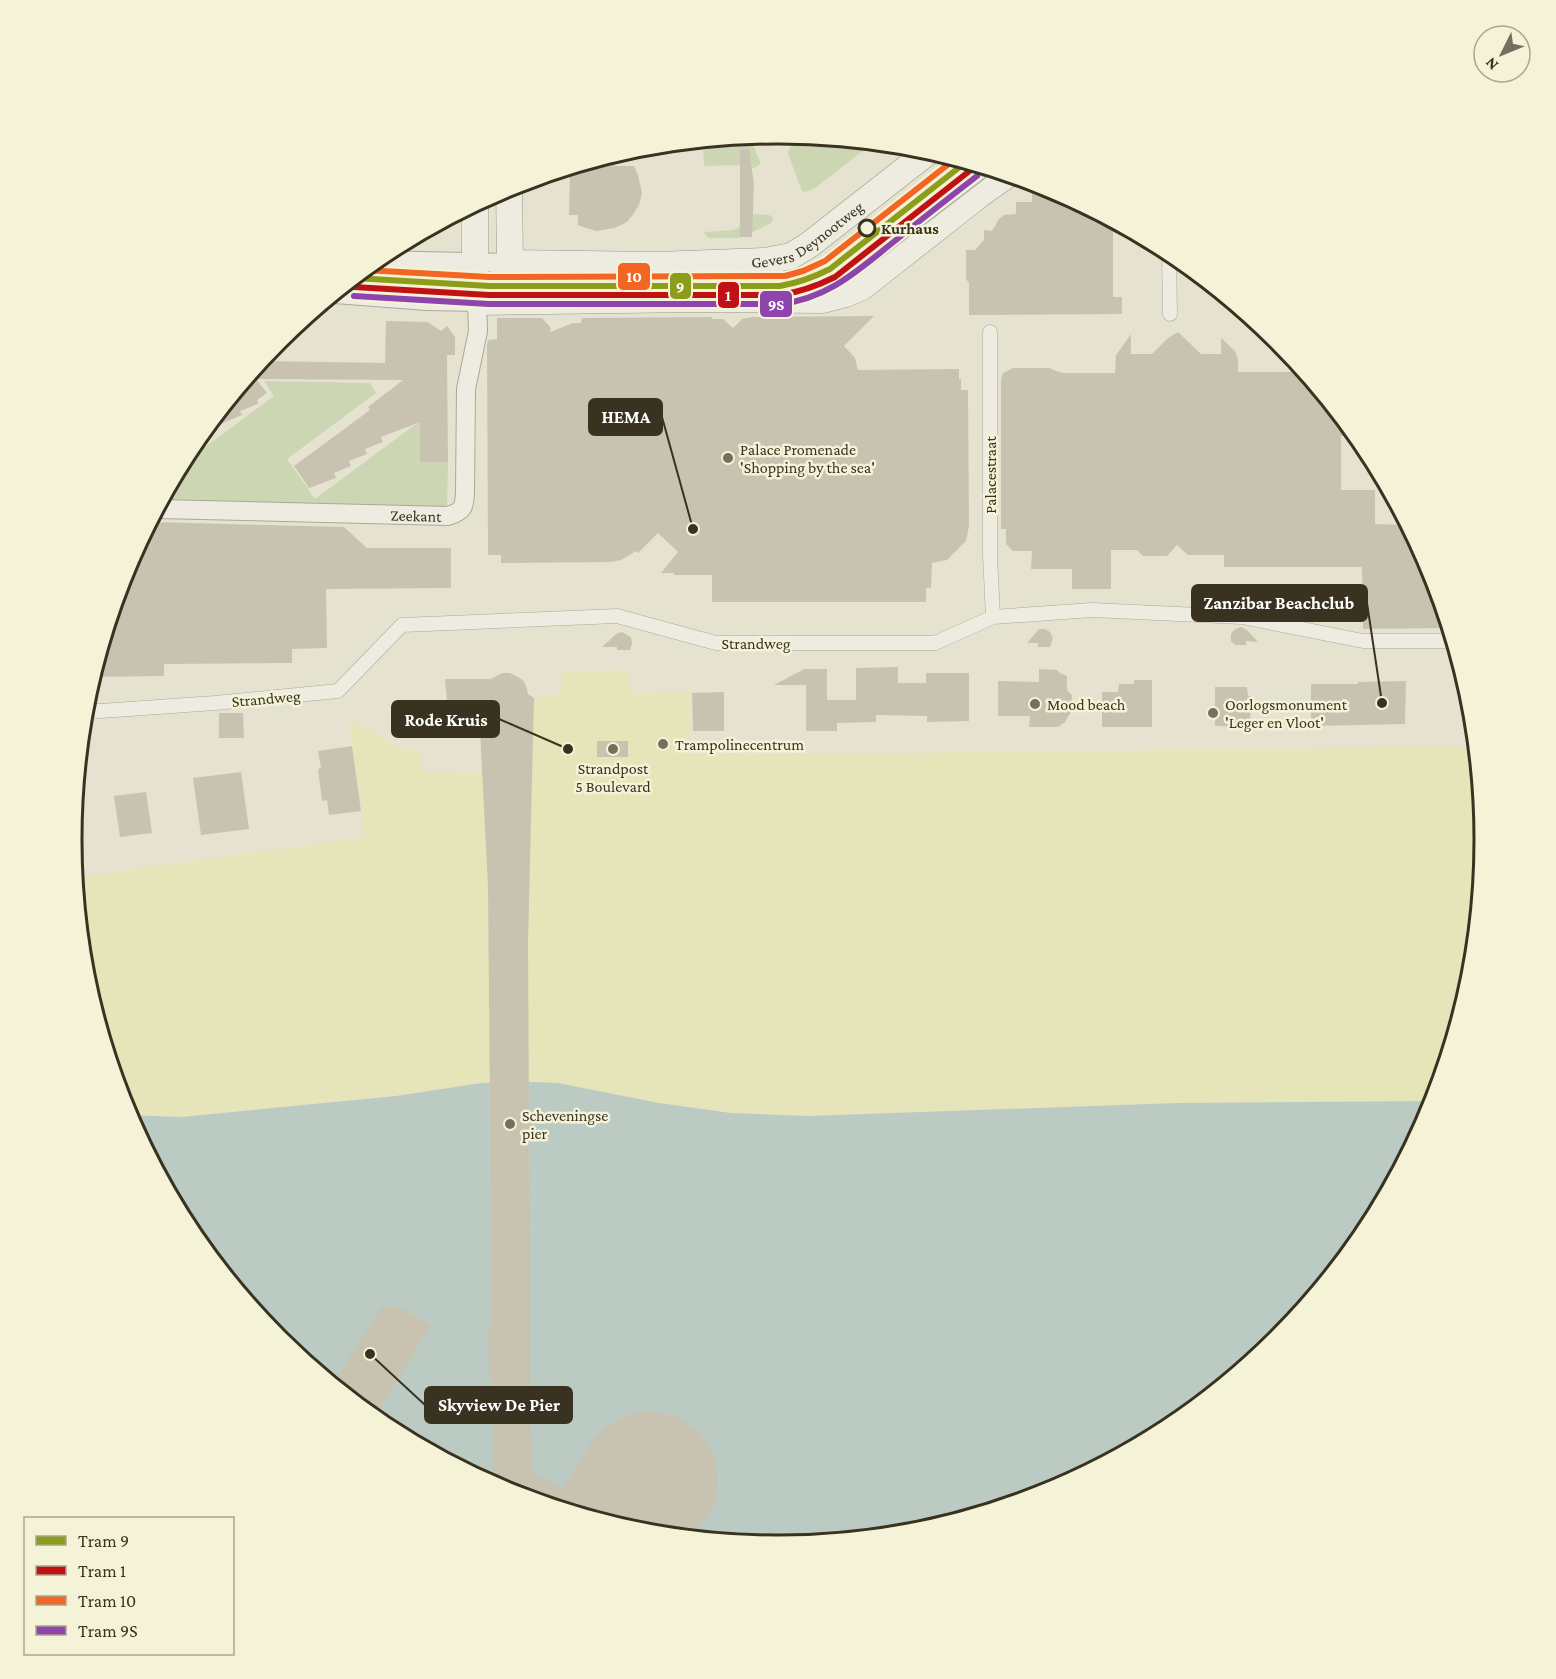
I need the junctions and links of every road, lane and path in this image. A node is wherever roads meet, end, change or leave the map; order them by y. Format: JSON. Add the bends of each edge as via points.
{"nodes":[{"id":1,"x":920,"y":158,"type":"edge"},
{"id":2,"x":1000,"y":180,"type":"edge"},
{"id":3,"x":509,"y":198,"type":"edge"},
{"id":4,"x":475,"y":214,"type":"edge"},
{"id":5,"x":393,"y":260,"type":"edge"},
{"id":6,"x":475,"y":262,"type":"junction"},
{"id":7,"x":510,"y":263,"type":"junction"},
{"id":8,"x":1169,"y":265,"type":"edge"},
{"id":9,"x":347,"y":295,"type":"edge"},
{"id":10,"x":477,"y":302,"type":"junction"},
{"id":11,"x":1170,"y":314,"type":"dead end"},
{"id":12,"x":990,"y":332,"type":"dead end"},
{"id":13,"x":167,"y":509,"type":"edge"},
{"id":14,"x":993,"y":617,"type":"junction"},
{"id":15,"x":1445,"y":641,"type":"edge"},
{"id":16,"x":95,"y":711,"type":"edge"}],
"edges":[{"from":1,"to":7,"type":"main road","name":"Gevers Deynootweg","via":[[791,255],[765,261],[706,264]]},
{"from":2,"to":10,"type":"main road","via":[[862,287],[823,300]]},
{"from":3,"to":7,"type":"main road"},
{"from":4,"to":6,"type":"main road"},
{"from":5,"to":6,"type":"street","name":"Gevers Deynootweg"},
{"from":6,"to":7,"type":"street","name":"Gevers Deynootweg"},
{"from":6,"to":10,"type":"main road"},
{"from":7,"to":10,"type":"street"},
{"from":8,"to":11,"type":"street"},
{"from":9,"to":10,"type":"street"},
{"from":10,"to":13,"type":"street","name":"Zeekant","via":[[478,331],[466,389],[464,506],[459,512],[448,516]]},
{"from":12,"to":14,"type":"street","name":"Palacestraat"},
{"from":14,"to":15,"type":"street","name":"Strandweg","via":[[1092,610],[1242,617],[1363,641]]},
{"from":14,"to":16,"type":"street","name":"Strandweg","via":[[935,643],[716,643],[617,616],[402,625],[338,691]]}]}
